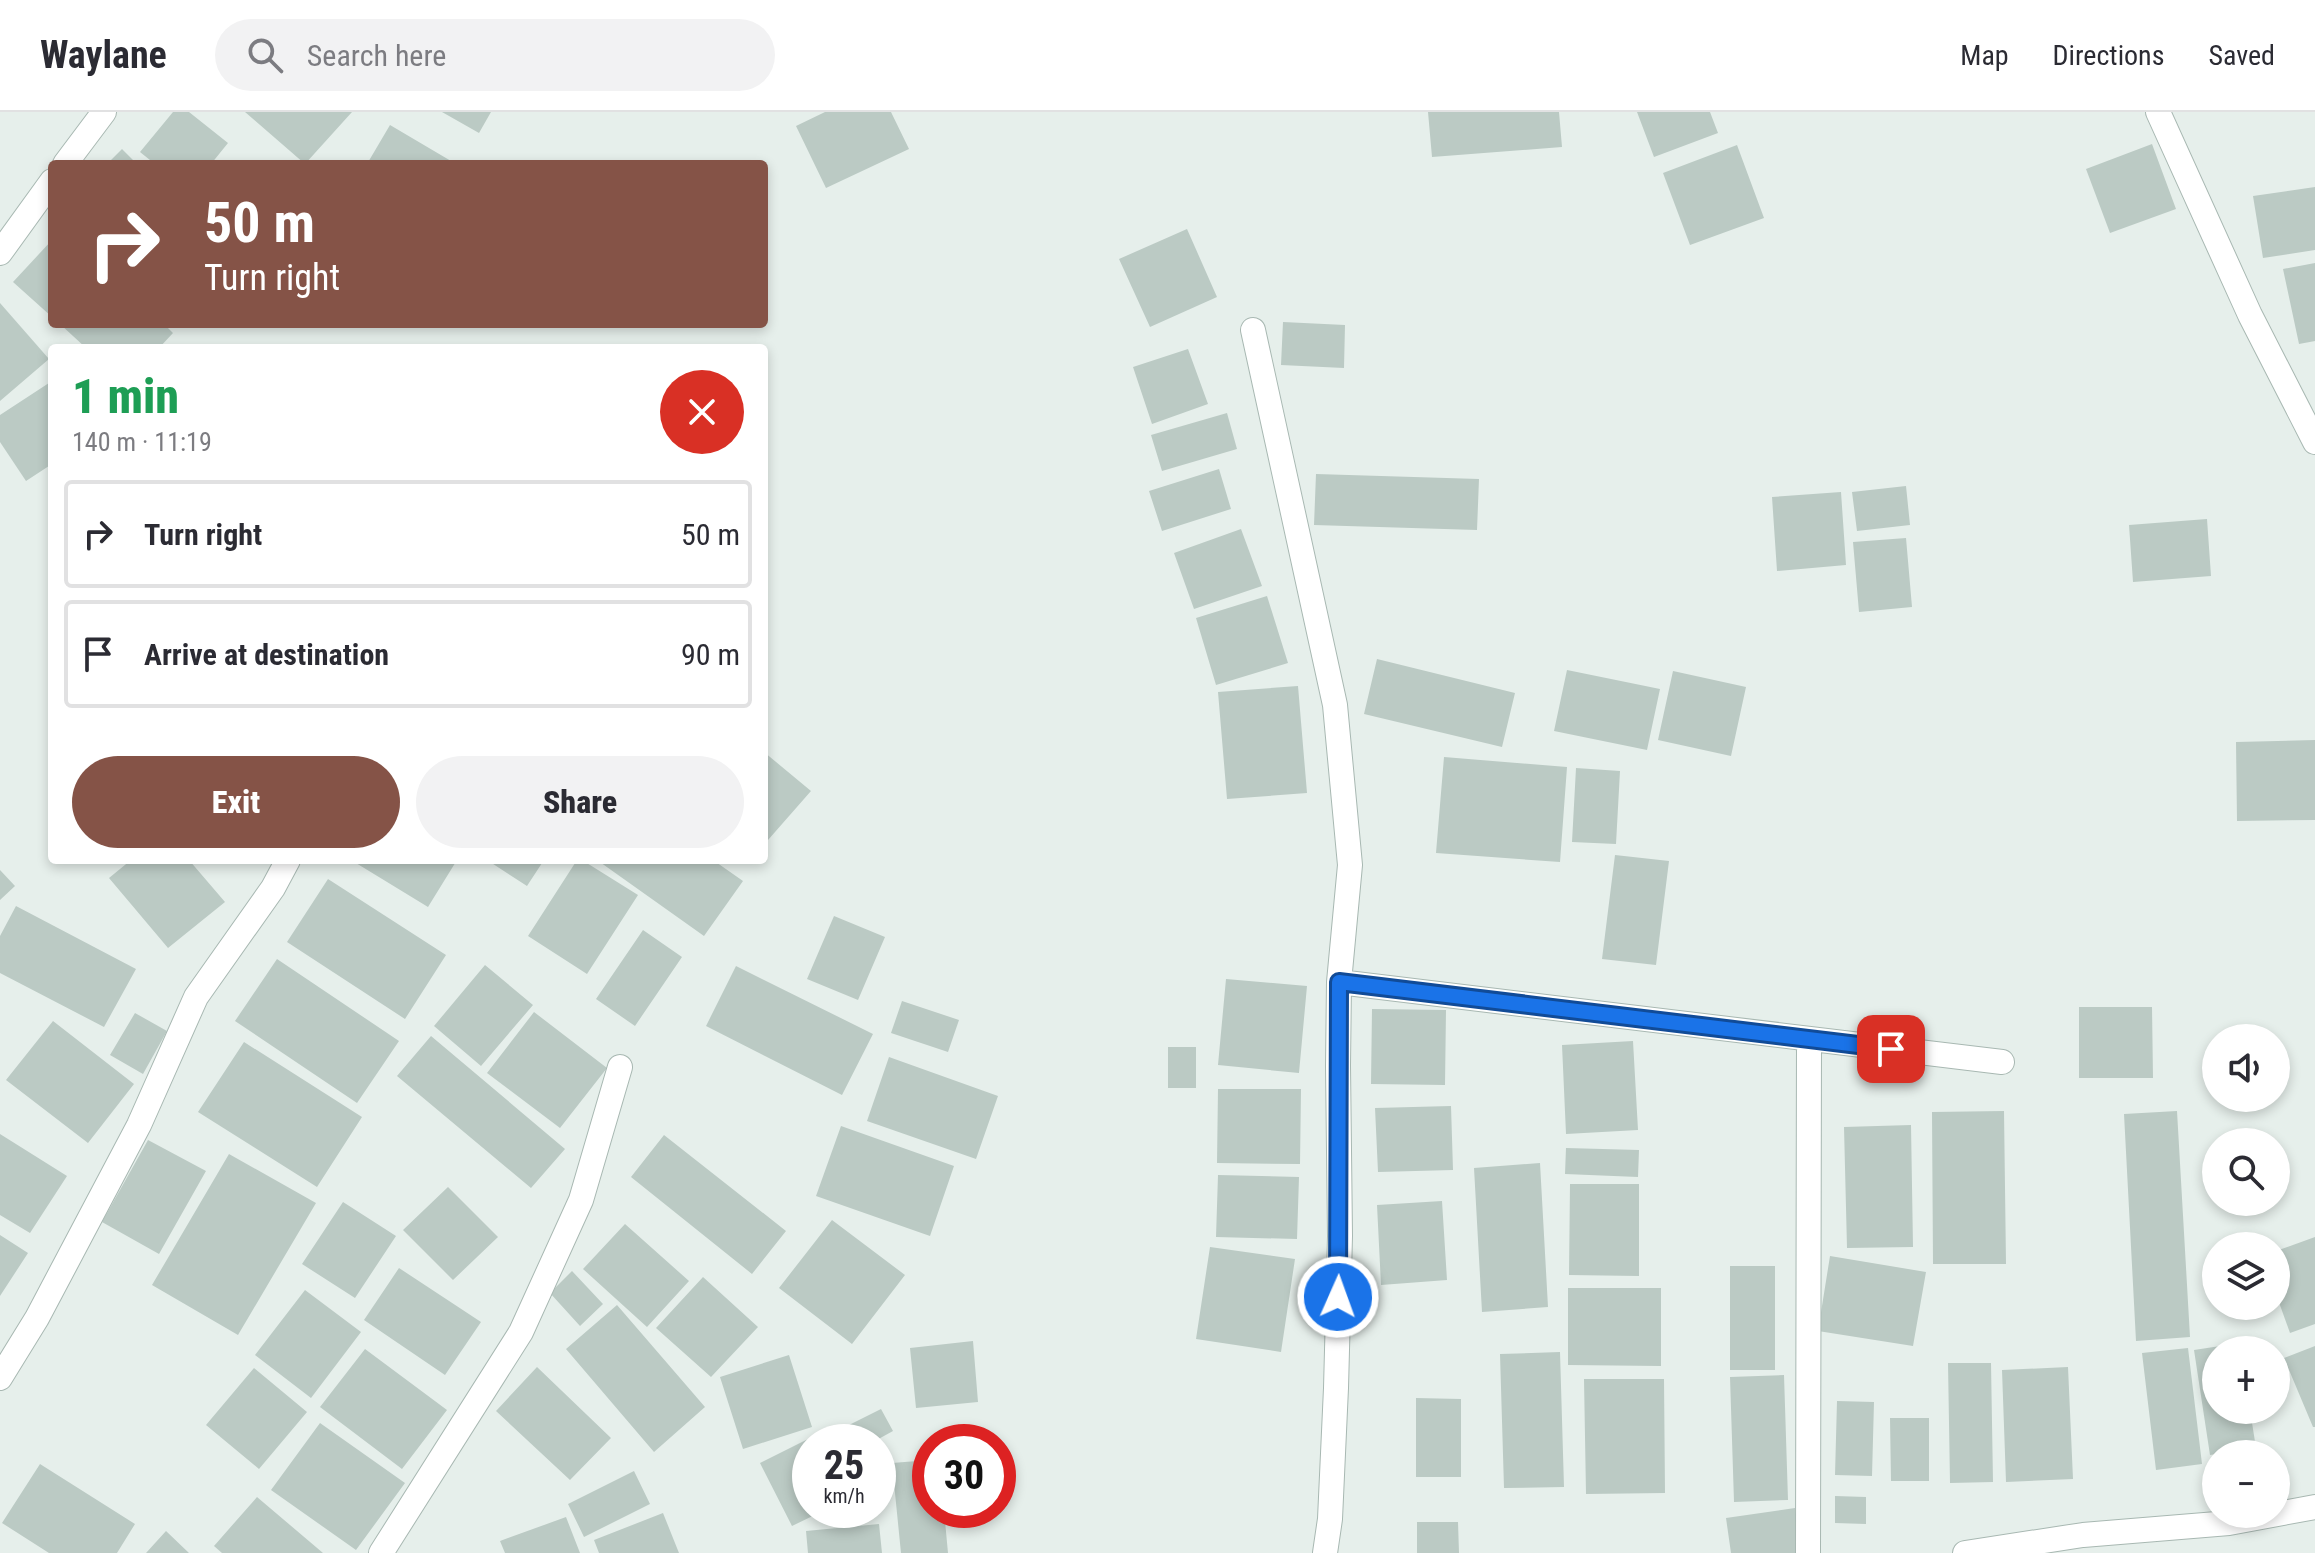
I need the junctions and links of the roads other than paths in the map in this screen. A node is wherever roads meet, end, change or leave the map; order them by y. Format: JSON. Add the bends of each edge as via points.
{"nodes":[{"id":1,"x":104,"y":112,"type":"edge"},
{"id":2,"x":2158,"y":112,"type":"edge"},
{"id":3,"x":68,"y":160,"type":"edge"},
{"id":4,"x":48,"y":187,"type":"edge"},
{"id":5,"x":0,"y":253,"type":"edge"},
{"id":6,"x":1253,"y":330,"type":"dead end"},
{"id":7,"x":2315,"y":442,"type":"edge"},
{"id":8,"x":286,"y":864,"type":"edge"},
{"id":9,"x":1339,"y":982,"type":"junction"},
{"id":10,"x":1809,"y":1039,"type":"junction"},
{"id":11,"x":2002,"y":1062,"type":"dead end"},
{"id":12,"x":620,"y":1067,"type":"dead end"},
{"id":13,"x":0,"y":1378,"type":"edge"},
{"id":14,"x":2315,"y":1509,"type":"edge"},
{"id":15,"x":381,"y":1553,"type":"edge"},
{"id":16,"x":1325,"y":1553,"type":"edge"},
{"id":17,"x":1808,"y":1553,"type":"edge"},
{"id":18,"x":1965,"y":1553,"type":"edge"}],
"edges":[{"from":1,"to":3,"type":"street"},
{"from":2,"to":7,"type":"street","via":[[2250,315]]},
{"from":4,"to":5,"type":"street"},
{"from":6,"to":9,"type":"street","via":[[1335,705],[1350,865]]},
{"from":8,"to":13,"type":"street","via":[[196,997],[139,1125]]},
{"from":9,"to":10,"type":"street"},
{"from":9,"to":16,"type":"street","via":[[1340,1236]]},
{"from":10,"to":11,"type":"street"},
{"from":10,"to":17,"type":"street"},
{"from":12,"to":15,"type":"street","via":[[581,1200],[521,1332]]},
{"from":14,"to":18,"type":"street"}]}
